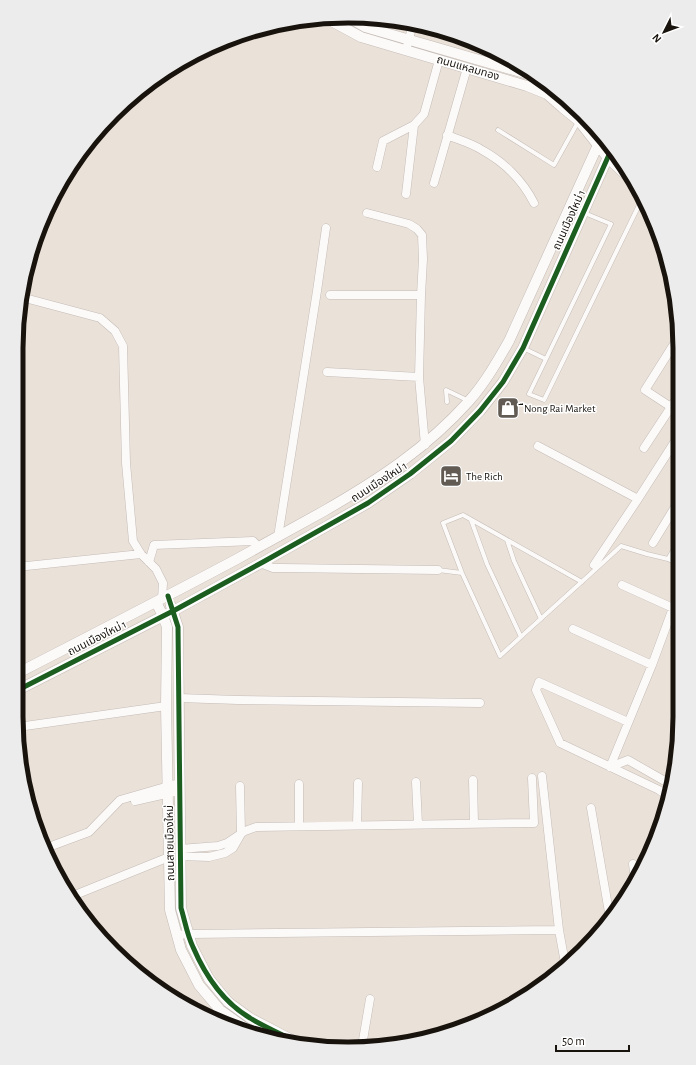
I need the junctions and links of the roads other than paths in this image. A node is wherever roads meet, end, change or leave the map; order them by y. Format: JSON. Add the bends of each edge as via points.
{"nodes":[{"id":1,"x":336,"y":24,"type":"edge"},
{"id":2,"x":361,"y":24,"type":"edge"},
{"id":3,"x":411,"y":29,"type":"edge"},
{"id":4,"x":408,"y":39,"type":"junction"},
{"id":5,"x":406,"y":50,"type":"junction"},
{"id":6,"x":439,"y":60,"type":"junction"},
{"id":7,"x":467,"y":68,"type":"junction"},
{"id":8,"x":516,"y":71,"type":"edge"},
{"id":9,"x":579,"y":121,"type":"junction"},
{"id":10,"x":414,"y":125,"type":"junction"},
{"id":11,"x":587,"y":128,"type":"edge"},
{"id":12,"x":498,"y":130,"type":"dead end"},
{"id":13,"x":447,"y":135,"type":"junction"},
{"id":14,"x":599,"y":142,"type":"edge"},
{"id":15,"x":603,"y":146,"type":"edge"},
{"id":16,"x":609,"y":155,"type":"edge"},
{"id":17,"x":608,"y":158,"type":"junction"},
{"id":18,"x":377,"y":167,"type":"dead end"},
{"id":19,"x":619,"y":168,"type":"edge"},
{"id":20,"x":434,"y":183,"type":"dead end"},
{"id":21,"x":406,"y":194,"type":"dead end"},
{"id":22,"x":534,"y":203,"type":"dead end"},
{"id":23,"x":639,"y":205,"type":"edge"},
{"id":24,"x":570,"y":207,"type":"junction"},
{"id":25,"x":367,"y":213,"type":"dead end"},
{"id":26,"x":583,"y":213,"type":"junction"},
{"id":27,"x":326,"y":228,"type":"dead end"},
{"id":28,"x":330,"y":295,"type":"dead end"},
{"id":29,"x":421,"y":295,"type":"junction"},
{"id":30,"x":27,"y":299,"type":"edge"},
{"id":31,"x":673,"y":347,"type":"edge"},
{"id":32,"x":523,"y":348,"type":"junction"},
{"id":33,"x":546,"y":358,"type":"junction"},
{"id":34,"x":327,"y":372,"type":"dead end"},
{"id":35,"x":419,"y":377,"type":"junction"},
{"id":36,"x":469,"y":401,"type":"junction"},
{"id":37,"x":447,"y":402,"type":"dead end"},
{"id":38,"x":673,"y":404,"type":"edge"},
{"id":39,"x":671,"y":407,"type":"junction"},
{"id":40,"x":673,"y":444,"type":"edge"},
{"id":41,"x":425,"y":445,"type":"junction"},
{"id":42,"x":538,"y":446,"type":"dead end"},
{"id":43,"x":644,"y":448,"type":"dead end"},
{"id":44,"x":638,"y":499,"type":"junction"},
{"id":45,"x":673,"y":510,"type":"edge"},
{"id":46,"x":471,"y":520,"type":"junction"},
{"id":47,"x":278,"y":537,"type":"junction"},
{"id":48,"x":508,"y":540,"type":"junction"},
{"id":49,"x":653,"y":543,"type":"dead end"},
{"id":50,"x":259,"y":548,"type":"junction"},
{"id":51,"x":673,"y":551,"type":"edge"},
{"id":52,"x":141,"y":554,"type":"junction"},
{"id":53,"x":668,"y":560,"type":"junction"},
{"id":54,"x":149,"y":562,"type":"junction"},
{"id":55,"x":673,"y":562,"type":"edge"},
{"id":56,"x":260,"y":563,"type":"junction"},
{"id":57,"x":594,"y":565,"type":"dead end"},
{"id":58,"x":23,"y":566,"type":"edge"},
{"id":59,"x":438,"y":570,"type":"joint"},
{"id":60,"x":462,"y":573,"type":"junction"},
{"id":61,"x":582,"y":582,"type":"junction"},
{"id":62,"x":622,"y":585,"type":"dead end"},
{"id":63,"x":162,"y":599,"type":"junction"},
{"id":64,"x":173,"y":610,"type":"junction"},
{"id":65,"x":163,"y":616,"type":"junction"},
{"id":66,"x":541,"y":619,"type":"junction"},
{"id":67,"x":573,"y":629,"type":"dead end"},
{"id":68,"x":521,"y":637,"type":"junction"},
{"id":69,"x":652,"y":666,"type":"junction"},
{"id":70,"x":23,"y":670,"type":"edge"},
{"id":71,"x":23,"y":687,"type":"edge"},
{"id":72,"x":179,"y":698,"type":"junction"},
{"id":73,"x":480,"y":703,"type":"dead end"},
{"id":74,"x":166,"y":706,"type":"junction"},
{"id":75,"x":628,"y":722,"type":"junction"},
{"id":76,"x":23,"y":726,"type":"edge"},
{"id":77,"x":610,"y":767,"type":"junction"},
{"id":78,"x":542,"y":776,"type":"dead end"},
{"id":79,"x":532,"y":778,"type":"dead end"},
{"id":80,"x":473,"y":780,"type":"dead end"},
{"id":81,"x":416,"y":782,"type":"dead end"},
{"id":82,"x":667,"y":782,"type":"edge"},
{"id":83,"x":358,"y":783,"type":"dead end"},
{"id":84,"x":299,"y":784,"type":"dead end"},
{"id":85,"x":240,"y":786,"type":"dead end"},
{"id":86,"x":179,"y":787,"type":"junction"},
{"id":87,"x":168,"y":790,"type":"junction"},
{"id":88,"x":664,"y":793,"type":"edge"},
{"id":89,"x":591,"y":808,"type":"dead end"},
{"id":90,"x":418,"y":824,"type":"junction"},
{"id":91,"x":474,"y":824,"type":"junction"},
{"id":92,"x":357,"y":825,"type":"junction"},
{"id":93,"x":299,"y":826,"type":"junction"},
{"id":94,"x":241,"y":834,"type":"junction"},
{"id":95,"x":50,"y":846,"type":"edge"},
{"id":96,"x":180,"y":853,"type":"junction"},
{"id":97,"x":168,"y":857,"type":"junction"},
{"id":98,"x":633,"y":864,"type":"dead end"},
{"id":99,"x":634,"y":871,"type":"edge"},
{"id":100,"x":76,"y":895,"type":"edge"},
{"id":101,"x":609,"y":911,"type":"edge"},
{"id":102,"x":559,"y":930,"type":"junction"},
{"id":103,"x":189,"y":934,"type":"junction"},
{"id":104,"x":177,"y":935,"type":"junction"},
{"id":105,"x":564,"y":959,"type":"edge"},
{"id":106,"x":370,"y":1000,"type":"dead end"},
{"id":107,"x":237,"y":1022,"type":"edge"},
{"id":108,"x":284,"y":1036,"type":"edge"},
{"id":109,"x":363,"y":1041,"type":"edge"}],
"edges":[{"from":1,"to":5,"type":"street","name":"ถนนแหลมทอง","via":[[361,37]]},
{"from":2,"to":4,"type":"street","name":"ถนนแหลมทอง"},
{"from":3,"to":4,"type":"street"},
{"from":4,"to":5,"type":"street"},
{"from":4,"to":8,"type":"street","name":"ถนนแหลมทอง"},
{"from":5,"to":6,"type":"street","name":"ถนนแหลมทอง"},
{"from":6,"to":7,"type":"street","name":"ถนนแหลมทอง"},
{"from":6,"to":10,"type":"street","via":[[424,114]]},
{"from":7,"to":9,"type":"street","name":"ถนนแหลมทอง","via":[[547,94]]},
{"from":7,"to":13,"type":"street"},
{"from":9,"to":11,"type":"street","name":"ถนนแหลมทอง"},
{"from":9,"to":12,"type":"lane","via":[[554,165]]},
{"from":10,"to":18,"type":"street","via":[[383,141]]},
{"from":10,"to":21,"type":"street"},
{"from":13,"to":20,"type":"street"},
{"from":13,"to":22,"type":"street","via":[[482,149],[498,160],[513,173]]},
{"from":14,"to":24,"type":"street","name":"ถนนเมืองใหม่ 1"},
{"from":15,"to":17,"type":"street","name":"ถนนแหลมทอง"},
{"from":16,"to":17,"type":"street","name":"ถนนเมืองใหม่ 1"},
{"from":17,"to":19,"type":"street","name":"ถนนแหลมทอง"},
{"from":17,"to":26,"type":"street","name":"ถนนเมืองใหม่ 1"},
{"from":23,"to":33,"type":"lane","via":[[544,400],[529,394]]},
{"from":24,"to":26,"type":"lane"},
{"from":24,"to":36,"type":"street","name":"ถนนเมืองใหม่ 1","via":[[509,341],[490,374]]},
{"from":25,"to":29,"type":"street","via":[[409,224],[422,235]]},
{"from":26,"to":32,"type":"street","name":"ถนนเมืองใหม่ 1"},
{"from":26,"to":33,"type":"lane","via":[[611,224]]},
{"from":27,"to":47,"type":"street"},
{"from":28,"to":29,"type":"street"},
{"from":29,"to":35,"type":"street"},
{"from":30,"to":52,"type":"street","via":[[100,318],[115,331],[123,346],[126,463],[133,542]]},
{"from":31,"to":39,"type":"street","via":[[645,390]]},
{"from":32,"to":33,"type":"lane"},
{"from":32,"to":56,"type":"street","name":"ถนนเมืองใหม่ 1","via":[[503,382],[452,441],[368,503]]},
{"from":34,"to":35,"type":"street"},
{"from":35,"to":41,"type":"street"},
{"from":36,"to":37,"type":"lane","via":[[446,390]]},
{"from":36,"to":41,"type":"street","name":"ถนนเมืองใหม่ 1"},
{"from":38,"to":39,"type":"street"},
{"from":39,"to":43,"type":"street"},
{"from":40,"to":44,"type":"street"},
{"from":41,"to":47,"type":"street","name":"ถนนเมืองใหม่ 1","via":[[360,490]]},
{"from":42,"to":44,"type":"street"},
{"from":44,"to":57,"type":"street"},
{"from":45,"to":49,"type":"street"},
{"from":46,"to":48,"type":"lane"},
{"from":46,"to":60,"type":"lane","via":[[463,515],[443,523]]},
{"from":46,"to":68,"type":"lane","via":[[487,564]]},
{"from":47,"to":50,"type":"street","name":"ถนนเมืองใหม่ 1"},
{"from":48,"to":61,"type":"lane"},
{"from":48,"to":66,"type":"lane","via":[[514,561]]},
{"from":50,"to":54,"type":"street","via":[[253,541],[154,545]]},
{"from":50,"to":63,"type":"street","name":"ถนนเมืองใหม่ 1"},
{"from":51,"to":53,"type":"lane"},
{"from":52,"to":54,"type":"street"},
{"from":52,"to":58,"type":"street"},
{"from":53,"to":55,"type":"lane"},
{"from":53,"to":61,"type":"lane","via":[[621,546]]},
{"from":54,"to":63,"type":"street","via":[[163,583]]},
{"from":56,"to":59,"type":"street","via":[[273,568]]},
{"from":56,"to":64,"type":"street","name":"ถนนเมืองใหม่ 1"},
{"from":59,"to":60,"type":"lane"},
{"from":60,"to":68,"type":"lane","via":[[500,656]]},
{"from":61,"to":66,"type":"lane"},
{"from":62,"to":69,"type":"street","via":[[672,608]]},
{"from":63,"to":64,"type":"street","name":"ถนนสายเมืองใหม่"},
{"from":63,"to":65,"type":"street","name":"ถนนสายเมืองใหม่"},
{"from":63,"to":70,"type":"street","name":"ถนนเมืองใหม่ 1"},
{"from":64,"to":65,"type":"street","name":"ถนนเมืองใหม่ 1"},
{"from":64,"to":72,"type":"street","name":"ถนนสายเมืองใหม่","via":[[178,627]]},
{"from":65,"to":71,"type":"street","name":"ถนนเมืองใหม่ 1"},
{"from":65,"to":74,"type":"street","name":"ถนนสายเมืองใหม่","via":[[167,627]]},
{"from":66,"to":68,"type":"lane"},
{"from":67,"to":69,"type":"street"},
{"from":69,"to":75,"type":"street"},
{"from":72,"to":73,"type":"street"},
{"from":72,"to":86,"type":"street","name":"ถนนสายเมืองใหม่"},
{"from":74,"to":76,"type":"street"},
{"from":74,"to":87,"type":"street","name":"ถนนสายเมืองใหม่"},
{"from":75,"to":77,"type":"street"},
{"from":75,"to":77,"type":"street","via":[[539,682],[536,690],[560,743]]},
{"from":77,"to":82,"type":"street","via":[[628,760]]},
{"from":77,"to":88,"type":"street"},
{"from":78,"to":102,"type":"street"},
{"from":79,"to":91,"type":"street","via":[[534,823]]},
{"from":80,"to":91,"type":"street"},
{"from":81,"to":90,"type":"street"},
{"from":83,"to":92,"type":"street"},
{"from":84,"to":93,"type":"street"},
{"from":85,"to":94,"type":"street"},
{"from":86,"to":87,"type":"street"},
{"from":86,"to":96,"type":"street","name":"ถนนสายเมืองใหม่"},
{"from":87,"to":95,"type":"street","via":[[116,806],[89,832]]},
{"from":87,"to":97,"type":"street","name":"ถนนสายเมืองใหม่"},
{"from":89,"to":101,"type":"street"},
{"from":90,"to":91,"type":"street"},
{"from":90,"to":92,"type":"street"},
{"from":92,"to":93,"type":"street"},
{"from":93,"to":94,"type":"street","via":[[256,827]]},
{"from":94,"to":96,"type":"street","via":[[218,846]]},
{"from":96,"to":103,"type":"street","name":"ถนนสายเมืองใหม่","via":[[182,908]]},
{"from":97,"to":100,"type":"street"},
{"from":97,"to":104,"type":"street","name":"ถนนสายเมืองใหม่","via":[[170,910]]},
{"from":98,"to":99,"type":"street"},
{"from":102,"to":103,"type":"street"},
{"from":102,"to":105,"type":"street"},
{"from":103,"to":104,"type":"street"},
{"from":103,"to":108,"type":"street","name":"ถนนสายเมืองใหม่","via":[[192,946],[209,979],[228,1002],[250,1018]]},
{"from":104,"to":107,"type":"street","name":"ถนนสายเมืองใหม่","via":[[181,950],[200,985],[220,1010]]},
{"from":106,"to":109,"type":"street"}]}
